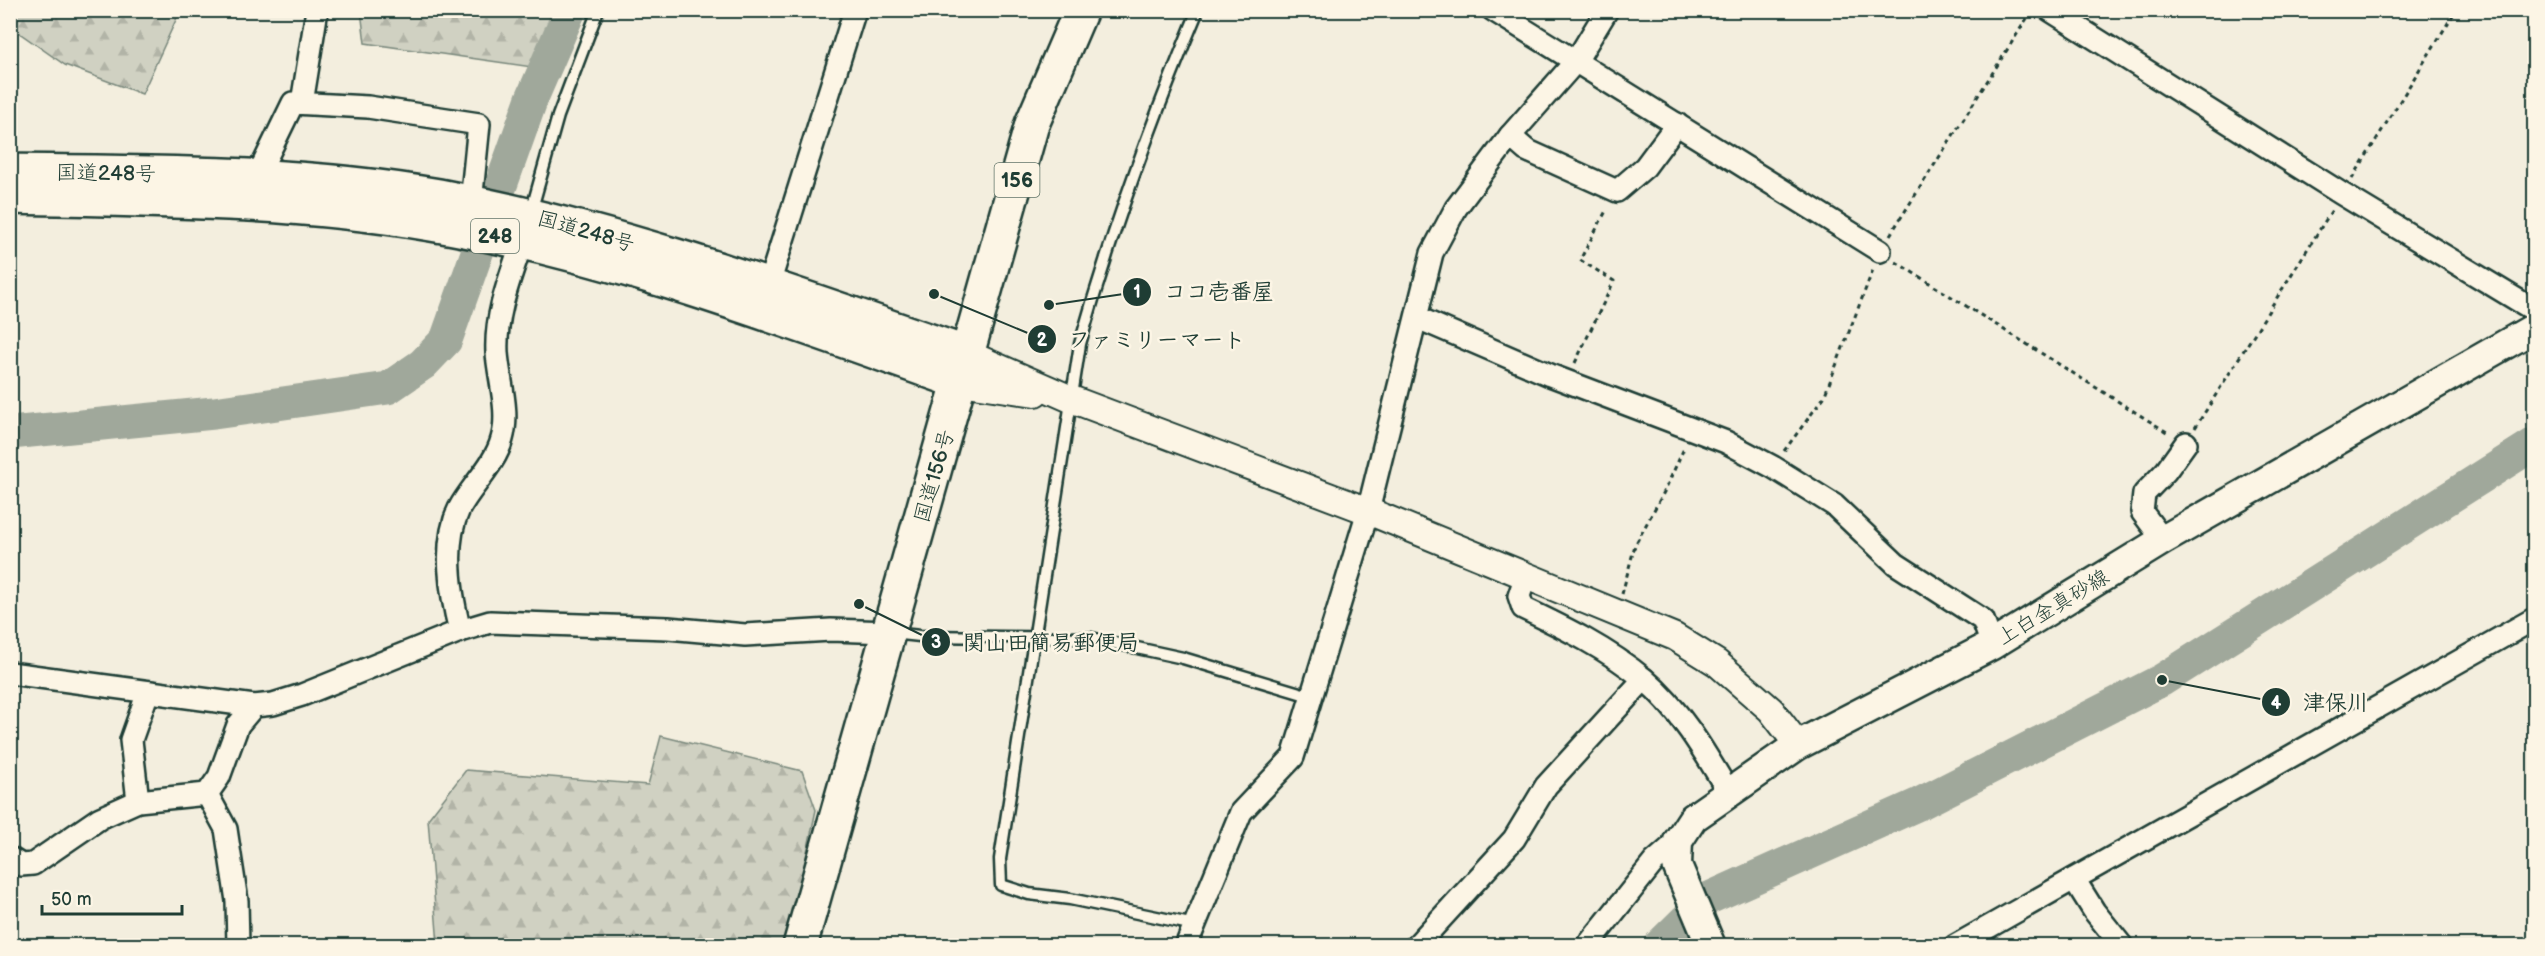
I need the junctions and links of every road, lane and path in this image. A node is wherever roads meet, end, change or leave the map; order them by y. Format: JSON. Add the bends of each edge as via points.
{"nodes":[{"id":1,"x":317,"y":10,"type":"edge"},
{"id":2,"x":598,"y":10,"type":"edge"},
{"id":3,"x":1081,"y":10,"type":"edge"},
{"id":4,"x":1198,"y":10,"type":"edge"},
{"id":5,"x":1493,"y":10,"type":"edge"},
{"id":6,"x":1607,"y":10,"type":"edge"},
{"id":7,"x":2031,"y":10,"type":"edge"},
{"id":8,"x":2050,"y":10,"type":"edge"},
{"id":9,"x":2456,"y":10,"type":"edge"},
{"id":10,"x":851,"y":12,"type":"edge"},
{"id":11,"x":1576,"y":61,"type":"junction"},
{"id":12,"x":302,"y":103,"type":"junction"},
{"id":13,"x":1677,"y":124,"type":"junction"},
{"id":14,"x":1510,"y":136,"type":"junction"},
{"id":15,"x":10,"y":171,"type":"edge"},
{"id":16,"x":257,"y":177,"type":"junction"},
{"id":17,"x":1617,"y":191,"type":"junction"},
{"id":18,"x":2342,"y":194,"type":"junction"},
{"id":19,"x":10,"y":197,"type":"edge"},
{"id":20,"x":471,"y":203,"type":"junction"},
{"id":21,"x":526,"y":228,"type":"junction"},
{"id":22,"x":1880,"y":251,"type":"junction"},
{"id":23,"x":769,"y":284,"type":"junction"},
{"id":24,"x":2535,"y":310,"type":"edge"},
{"id":25,"x":1418,"y":318,"type":"junction"},
{"id":26,"x":2535,"y":328,"type":"edge"},
{"id":27,"x":964,"y":368,"type":"junction"},
{"id":28,"x":1568,"y":381,"type":"junction"},
{"id":29,"x":1071,"y":399,"type":"junction"},
{"id":30,"x":1692,"y":429,"type":"junction"},
{"id":31,"x":2186,"y":443,"type":"junction"},
{"id":32,"x":1773,"y":468,"type":"junction"},
{"id":33,"x":1368,"y":512,"type":"junction"},
{"id":34,"x":2163,"y":540,"type":"junction"},
{"id":35,"x":1526,"y":575,"type":"junction"},
{"id":36,"x":1617,"y":613,"type":"junction"},
{"id":37,"x":2535,"y":619,"type":"edge"},
{"id":38,"x":460,"y":631,"type":"junction"},
{"id":39,"x":889,"y":632,"type":"junction"},
{"id":40,"x":1036,"y":635,"type":"junction"},
{"id":41,"x":1992,"y":645,"type":"junction"},
{"id":42,"x":10,"y":673,"type":"edge"},
{"id":43,"x":1644,"y":679,"type":"junction"},
{"id":44,"x":148,"y":692,"type":"junction"},
{"id":45,"x":1313,"y":697,"type":"junction"},
{"id":46,"x":254,"y":706,"type":"junction"},
{"id":47,"x":1798,"y":745,"type":"junction"},
{"id":48,"x":1729,"y":792,"type":"junction"},
{"id":49,"x":207,"y":794,"type":"junction"},
{"id":50,"x":138,"y":801,"type":"junction"},
{"id":51,"x":1677,"y":853,"type":"junction"},
{"id":52,"x":10,"y":858,"type":"edge"},
{"id":53,"x":2074,"y":879,"type":"junction"},
{"id":54,"x":1195,"y":925,"type":"junction"},
{"id":55,"x":238,"y":945,"type":"edge"},
{"id":56,"x":800,"y":945,"type":"edge"},
{"id":57,"x":1186,"y":945,"type":"edge"},
{"id":58,"x":1416,"y":945,"type":"edge"},
{"id":59,"x":1587,"y":945,"type":"edge"},
{"id":60,"x":1711,"y":945,"type":"edge"},
{"id":61,"x":1955,"y":945,"type":"edge"},
{"id":62,"x":2122,"y":945,"type":"edge"}],
"edges":[{"from":1,"to":12,"type":"street"},
{"from":2,"to":21,"type":"lane","via":[[558,116]]},
{"from":3,"to":27,"type":"highway","name":"国道156号","number":"156","via":[[1032,124]]},
{"from":4,"to":29,"type":"lane","via":[[1152,121],[1102,266],[1080,344]]},
{"from":5,"to":11,"type":"street"},
{"from":6,"to":11,"type":"street"},
{"from":7,"to":22,"type":"path"},
{"from":8,"to":18,"type":"street"},
{"from":9,"to":18,"type":"path"},
{"from":10,"to":23,"type":"street"},
{"from":11,"to":13,"type":"street"},
{"from":11,"to":14,"type":"street"},
{"from":12,"to":16,"type":"street","via":[[293,103]]},
{"from":12,"to":20,"type":"street","via":[[368,107],[478,124]]},
{"from":13,"to":17,"type":"street","via":[[1645,167]]},
{"from":13,"to":22,"type":"street"},
{"from":14,"to":17,"type":"street","via":[[1526,150]]},
{"from":14,"to":25,"type":"street","via":[[1456,208],[1432,253]]},
{"from":15,"to":16,"type":"highway","name":"国道248号","number":"248"},
{"from":16,"to":20,"type":"highway","name":"国道248号","number":"248","via":[[340,183]]},
{"from":17,"to":28,"type":"path","via":[[1580,260],[1614,281]]},
{"from":18,"to":24,"type":"street"},
{"from":18,"to":31,"type":"path"},
{"from":19,"to":21,"type":"highway","name":"国道248号","number":"248","via":[[237,203],[430,224]]},
{"from":20,"to":21,"type":"highway","name":"国道248号","number":"248"},
{"from":21,"to":23,"type":"highway","name":"国道248号","number":"248"},
{"from":21,"to":27,"type":"highway","name":"国道248号","number":"248","via":[[642,274]]},
{"from":21,"to":38,"type":"street","via":[[498,317],[497,352],[505,411],[502,440],[458,511],[449,555]]},
{"from":22,"to":31,"type":"path"},
{"from":22,"to":32,"type":"path","via":[[1824,397]]},
{"from":23,"to":27,"type":"highway","name":"国道248号","number":"248"},
{"from":25,"to":28,"type":"street"},
{"from":25,"to":33,"type":"street"},
{"from":26,"to":34,"type":"main road","name":"上白金真砂線"},
{"from":27,"to":29,"type":"street"},
{"from":27,"to":39,"type":"highway","name":"国道156号","number":"156"},
{"from":28,"to":30,"type":"street"},
{"from":29,"to":33,"type":"street"},
{"from":29,"to":40,"type":"lane"},
{"from":30,"to":32,"type":"street","via":[[1726,442]]},
{"from":30,"to":36,"type":"path","via":[[1635,545]]},
{"from":31,"to":34,"type":"street","via":[[2144,494],[2142,512]]},
{"from":32,"to":41,"type":"street","via":[[1834,505],[1896,564],[1983,620]]},
{"from":33,"to":35,"type":"street"},
{"from":33,"to":45,"type":"street"},
{"from":34,"to":41,"type":"main road","name":"上白金真砂線"},
{"from":35,"to":36,"type":"street"},
{"from":35,"to":43,"type":"street","via":[[1519,597],[1522,608],[1606,652]]},
{"from":36,"to":47,"type":"street","via":[[1675,637],[1717,663],[1771,710]]},
{"from":37,"to":53,"type":"street"},
{"from":38,"to":39,"type":"street","via":[[490,622],[668,628],[745,635],[831,630]]},
{"from":38,"to":46,"type":"street","via":[[302,695]]},
{"from":39,"to":40,"type":"lane","via":[[920,636]]},
{"from":39,"to":56,"type":"highway","name":"国道156号","number":"156"},
{"from":40,"to":45,"type":"lane","via":[[1091,638],[1183,658]]},
{"from":40,"to":54,"type":"lane","via":[[1011,779],[1000,859],[1001,885],[1029,894]]},
{"from":41,"to":47,"type":"main road","name":"上白金真砂線"},
{"from":42,"to":44,"type":"street"},
{"from":43,"to":48,"type":"street","via":[[1684,724]]},
{"from":43,"to":58,"type":"street","via":[[1546,786],[1514,839]]},
{"from":44,"to":46,"type":"street"},
{"from":44,"to":50,"type":"street","via":[[131,740]]},
{"from":45,"to":54,"type":"street","via":[[1293,756],[1241,812]]},
{"from":46,"to":49,"type":"street","via":[[238,725],[219,777]]},
{"from":47,"to":48,"type":"main road","name":"上白金真砂線"},
{"from":48,"to":51,"type":"main road","name":"上白金真砂線","via":[[1693,818]]},
{"from":49,"to":50,"type":"street"},
{"from":49,"to":55,"type":"street","via":[[226,829],[237,900]]},
{"from":50,"to":52,"type":"street","via":[[99,818],[33,864],[21,865]]},
{"from":51,"to":59,"type":"street","via":[[1654,862]]},
{"from":51,"to":60,"type":"main road"},
{"from":53,"to":61,"type":"street"},
{"from":53,"to":62,"type":"street"},
{"from":54,"to":57,"type":"street"}]}
